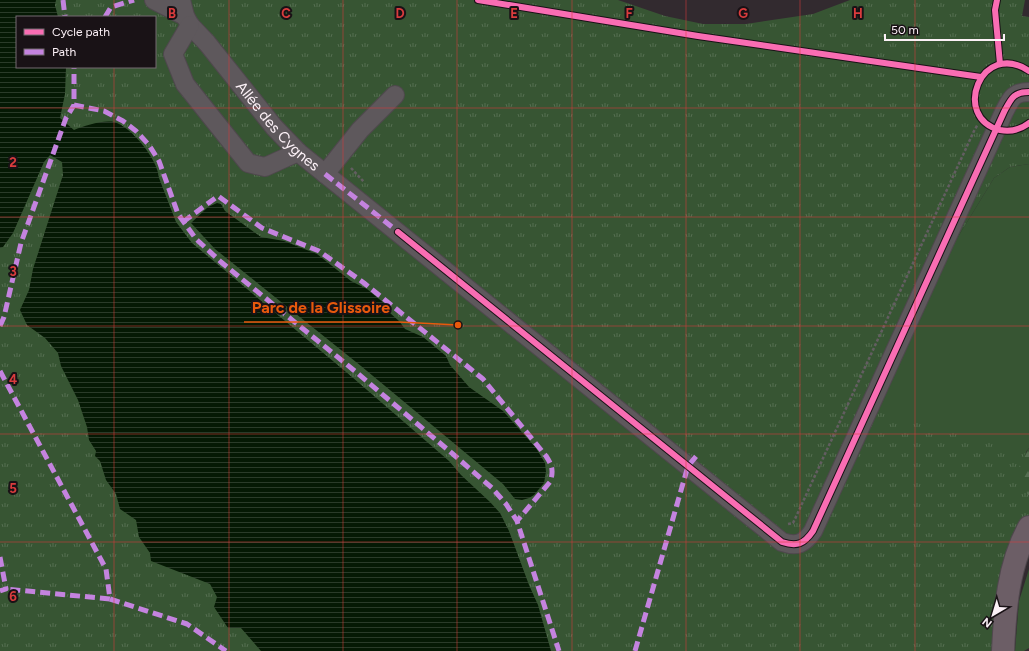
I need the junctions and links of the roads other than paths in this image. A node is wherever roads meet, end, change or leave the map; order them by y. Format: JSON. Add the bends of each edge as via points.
{"nodes":[{"id":1,"x":154,"y":0,"type":"edge"},
{"id":2,"x":185,"y":14,"type":"edge"},
{"id":3,"x":1029,"y":92,"type":"edge"},
{"id":4,"x":395,"y":95,"type":"dead end"},
{"id":5,"x":298,"y":152,"type":"junction"},
{"id":6,"x":325,"y":174,"type":"junction"},
{"id":7,"x":1029,"y":527,"type":"edge"},
{"id":8,"x":1003,"y":651,"type":"edge"}],
"edges":[{"from":1,"to":2,"type":"street","name":"Allée des Cygnes"},
{"from":2,"to":5,"type":"street","name":"Allée des Cygnes","via":[[274,127]]},
{"from":2,"to":5,"type":"street","via":[[173,54],[185,84],[248,163],[265,167]]},
{"from":3,"to":6,"type":"street","name":"Allée des Cygnes","via":[[1014,95],[1004,112],[813,531],[806,541],[798,545],[782,542]]},
{"from":4,"to":6,"type":"street","via":[[360,130]]},
{"from":5,"to":6,"type":"street","name":"Allée des Cygnes"},
{"from":7,"to":8,"type":"highway","via":[[1013,569],[1006,599]]}]}
